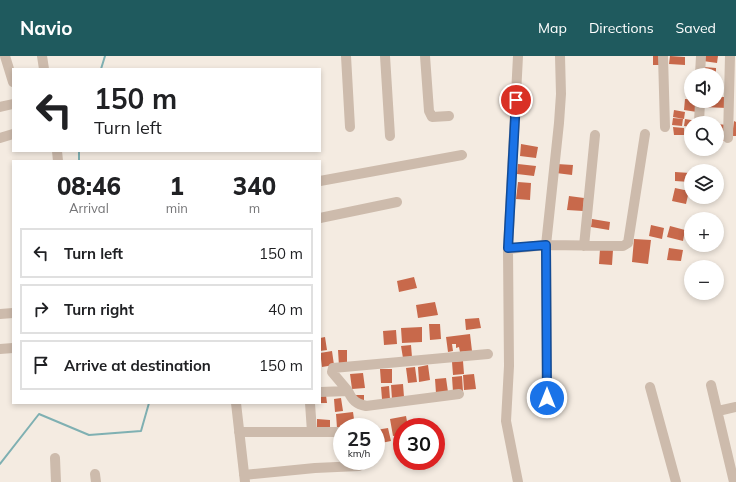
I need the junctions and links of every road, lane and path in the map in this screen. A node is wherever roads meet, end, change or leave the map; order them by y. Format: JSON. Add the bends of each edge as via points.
{"nodes":[{"id":1,"x":5,"y":56,"type":"edge"},
{"id":2,"x":42,"y":56,"type":"edge"},
{"id":3,"x":346,"y":56,"type":"edge"},
{"id":4,"x":385,"y":56,"type":"edge"},
{"id":5,"x":425,"y":56,"type":"edge"},
{"id":6,"x":518,"y":56,"type":"edge"},
{"id":7,"x":560,"y":56,"type":"edge"},
{"id":8,"x":663,"y":56,"type":"edge"},
{"id":9,"x":701,"y":56,"type":"edge"},
{"id":10,"x":730,"y":56,"type":"edge"},
{"id":11,"x":44,"y":68,"type":"edge"},
{"id":12,"x":700,"y":68,"type":"edge"},
{"id":13,"x":12,"y":79,"type":"edge"},
{"id":14,"x":12,"y":104,"type":"edge"},
{"id":15,"x":0,"y":107,"type":"edge"},
{"id":16,"x":449,"y":116,"type":"dead end"},
{"id":17,"x":350,"y":127,"type":"dead end"},
{"id":18,"x":665,"y":127,"type":"dead end"},
{"id":19,"x":12,"y":134,"type":"edge"},
{"id":20,"x":645,"y":134,"type":"dead end"},
{"id":21,"x":595,"y":135,"type":"dead end"},
{"id":22,"x":390,"y":136,"type":"dead end"},
{"id":23,"x":0,"y":138,"type":"edge"},
{"id":24,"x":728,"y":138,"type":"dead end"},
{"id":25,"x":462,"y":155,"type":"dead end"},
{"id":26,"x":321,"y":181,"type":"edge"},
{"id":27,"x":397,"y":202,"type":"dead end"},
{"id":28,"x":321,"y":218,"type":"edge"},
{"id":29,"x":546,"y":245,"type":"junction"},
{"id":30,"x":584,"y":246,"type":"junction"},
{"id":31,"x":508,"y":248,"type":"junction"},
{"id":32,"x":12,"y":313,"type":"edge"},
{"id":33,"x":0,"y":314,"type":"edge"},
{"id":34,"x":12,"y":348,"type":"edge"},
{"id":35,"x":0,"y":349,"type":"edge"},
{"id":36,"x":488,"y":354,"type":"dead end"},
{"id":37,"x":711,"y":385,"type":"dead end"},
{"id":38,"x":650,"y":387,"type":"dead end"},
{"id":39,"x":348,"y":391,"type":"junction"},
{"id":40,"x":321,"y":392,"type":"edge"},
{"id":41,"x":459,"y":394,"type":"dead end"},
{"id":42,"x":547,"y":398,"type":"dead end"},
{"id":43,"x":236,"y":404,"type":"edge"},
{"id":44,"x":310,"y":404,"type":"edge"},
{"id":45,"x":736,"y":407,"type":"edge"},
{"id":46,"x":718,"y":411,"type":"junction"},
{"id":47,"x":239,"y":432,"type":"junction"},
{"id":48,"x":312,"y":432,"type":"junction"},
{"id":49,"x":333,"y":432,"type":"edge"},
{"id":50,"x":55,"y":458,"type":"dead end"},
{"id":51,"x":333,"y":467,"type":"edge"},
{"id":52,"x":244,"y":478,"type":"edge"},
{"id":53,"x":56,"y":482,"type":"edge"},
{"id":54,"x":518,"y":482,"type":"edge"},
{"id":55,"x":676,"y":482,"type":"edge"},
{"id":56,"x":734,"y":482,"type":"edge"}],
"edges":[{"from":1,"to":13,"type":"street"},
{"from":2,"to":11,"type":"street"},
{"from":3,"to":17,"type":"street"},
{"from":4,"to":22,"type":"street"},
{"from":5,"to":16,"type":"street","via":[[429,111],[432,117]]},
{"from":6,"to":31,"type":"street"},
{"from":7,"to":29,"type":"street","via":[[559,123]]},
{"from":8,"to":18,"type":"street"},
{"from":9,"to":12,"type":"street"},
{"from":10,"to":24,"type":"street"},
{"from":14,"to":15,"type":"street"},
{"from":19,"to":23,"type":"street"},
{"from":20,"to":30,"type":"street","via":[[628,243],[623,246]]},
{"from":21,"to":30,"type":"street"},
{"from":25,"to":26,"type":"street"},
{"from":27,"to":28,"type":"street"},
{"from":29,"to":30,"type":"street"},
{"from":29,"to":31,"type":"street"},
{"from":29,"to":42,"type":"street"},
{"from":31,"to":54,"type":"street","via":[[509,366],[506,422]]},
{"from":32,"to":33,"type":"street"},
{"from":34,"to":35,"type":"street"},
{"from":36,"to":39,"type":"street","via":[[333,368],[332,372]]},
{"from":37,"to":46,"type":"street"},
{"from":38,"to":55,"type":"street"},
{"from":39,"to":40,"type":"street"},
{"from":39,"to":41,"type":"street","via":[[353,401],[366,406]]},
{"from":43,"to":47,"type":"street"},
{"from":44,"to":48,"type":"street"},
{"from":45,"to":46,"type":"street"},
{"from":46,"to":56,"type":"street"},
{"from":47,"to":48,"type":"street"},
{"from":47,"to":52,"type":"street"},
{"from":48,"to":49,"type":"street"},
{"from":50,"to":53,"type":"street"},
{"from":51,"to":52,"type":"street"}]}
